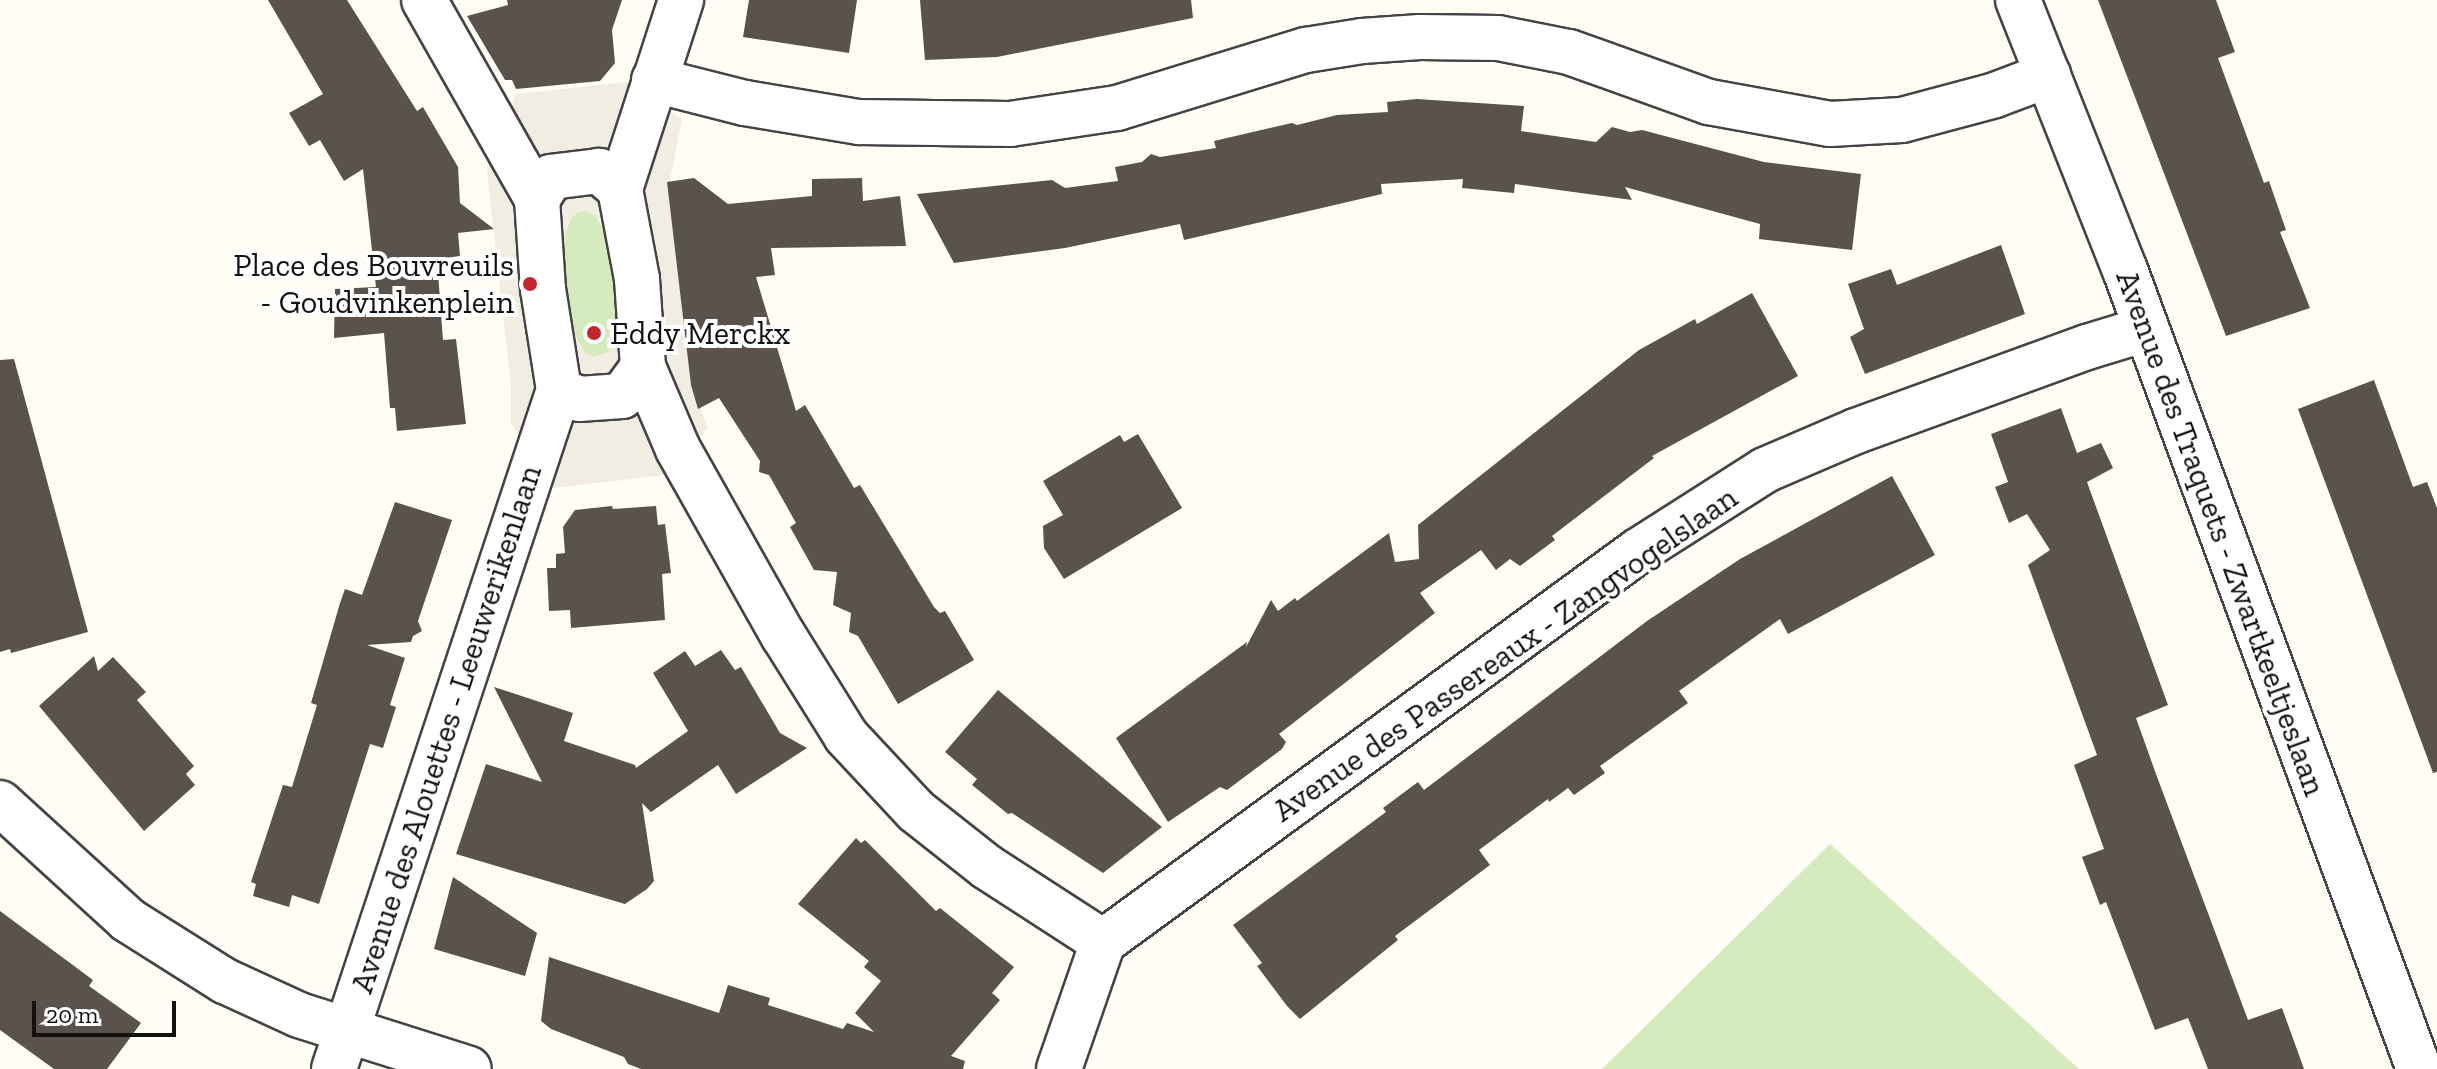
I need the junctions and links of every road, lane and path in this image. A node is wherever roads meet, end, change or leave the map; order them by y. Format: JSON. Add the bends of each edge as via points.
{"nodes":[{"id":1,"x":424,"y":0,"type":"edge"},
{"id":2,"x":681,"y":0,"type":"edge"},
{"id":3,"x":2018,"y":0,"type":"edge"},
{"id":4,"x":2048,"y":75,"type":"junction"},
{"id":5,"x":654,"y":80,"type":"junction"},
{"id":6,"x":620,"y":189,"type":"junction"},
{"id":7,"x":537,"y":199,"type":"junction"},
{"id":8,"x":2146,"y":329,"type":"junction"},
{"id":9,"x":643,"y":367,"type":"junction"},
{"id":10,"x":559,"y":390,"type":"junction"},
{"id":11,"x":3,"y":811,"type":"edge"},
{"id":12,"x":1103,"y":942,"type":"junction"},
{"id":13,"x":340,"y":1050,"type":"edge"},
{"id":14,"x":469,"y":1069,"type":"edge"},
{"id":15,"x":1059,"y":1069,"type":"edge"},
{"id":16,"x":2419,"y":1069,"type":"edge"}],
"edges":[{"from":1,"to":7,"type":"street"},
{"from":2,"to":5,"type":"street"},
{"from":3,"to":4,"type":"street","name":"Avenue des Traquets - Zwartkeeltjeslaan"},
{"from":4,"to":5,"type":"street","via":[[1902,120],[1830,124],[1709,102],[1569,52],[1498,38],[1420,37],[1306,50],[1117,108],[1010,124],[859,122],[745,103]]},
{"from":4,"to":8,"type":"street","name":"Avenue des Traquets - Zwartkeeltjeslaan"},
{"from":5,"to":6,"type":"street"},
{"from":6,"to":7,"type":"street","via":[[599,171],[551,177]]},
{"from":6,"to":9,"type":"street","via":[[637,279]]},
{"from":7,"to":10,"type":"street","via":[[543,289]]},
{"from":8,"to":12,"type":"street","name":"Avenue des Passereaux - Zangvogelslaan","via":[[1856,431],[1765,470],[1638,551]]},
{"from":8,"to":16,"type":"street","name":"Avenue des Traquets - Zwartkeeltjeslaan"},
{"from":9,"to":10,"type":"street","via":[[622,396],[579,399]]},
{"from":9,"to":12,"type":"street","via":[[678,449],[846,736],[916,811],[987,867]]},
{"from":10,"to":13,"type":"street","name":"Avenue des Alouettes - Leeuwerikenlaan"},
{"from":11,"to":13,"type":"street","via":[[128,920],[225,981],[299,1015]]},
{"from":12,"to":15,"type":"street"},
{"from":13,"to":14,"type":"street"}]}
